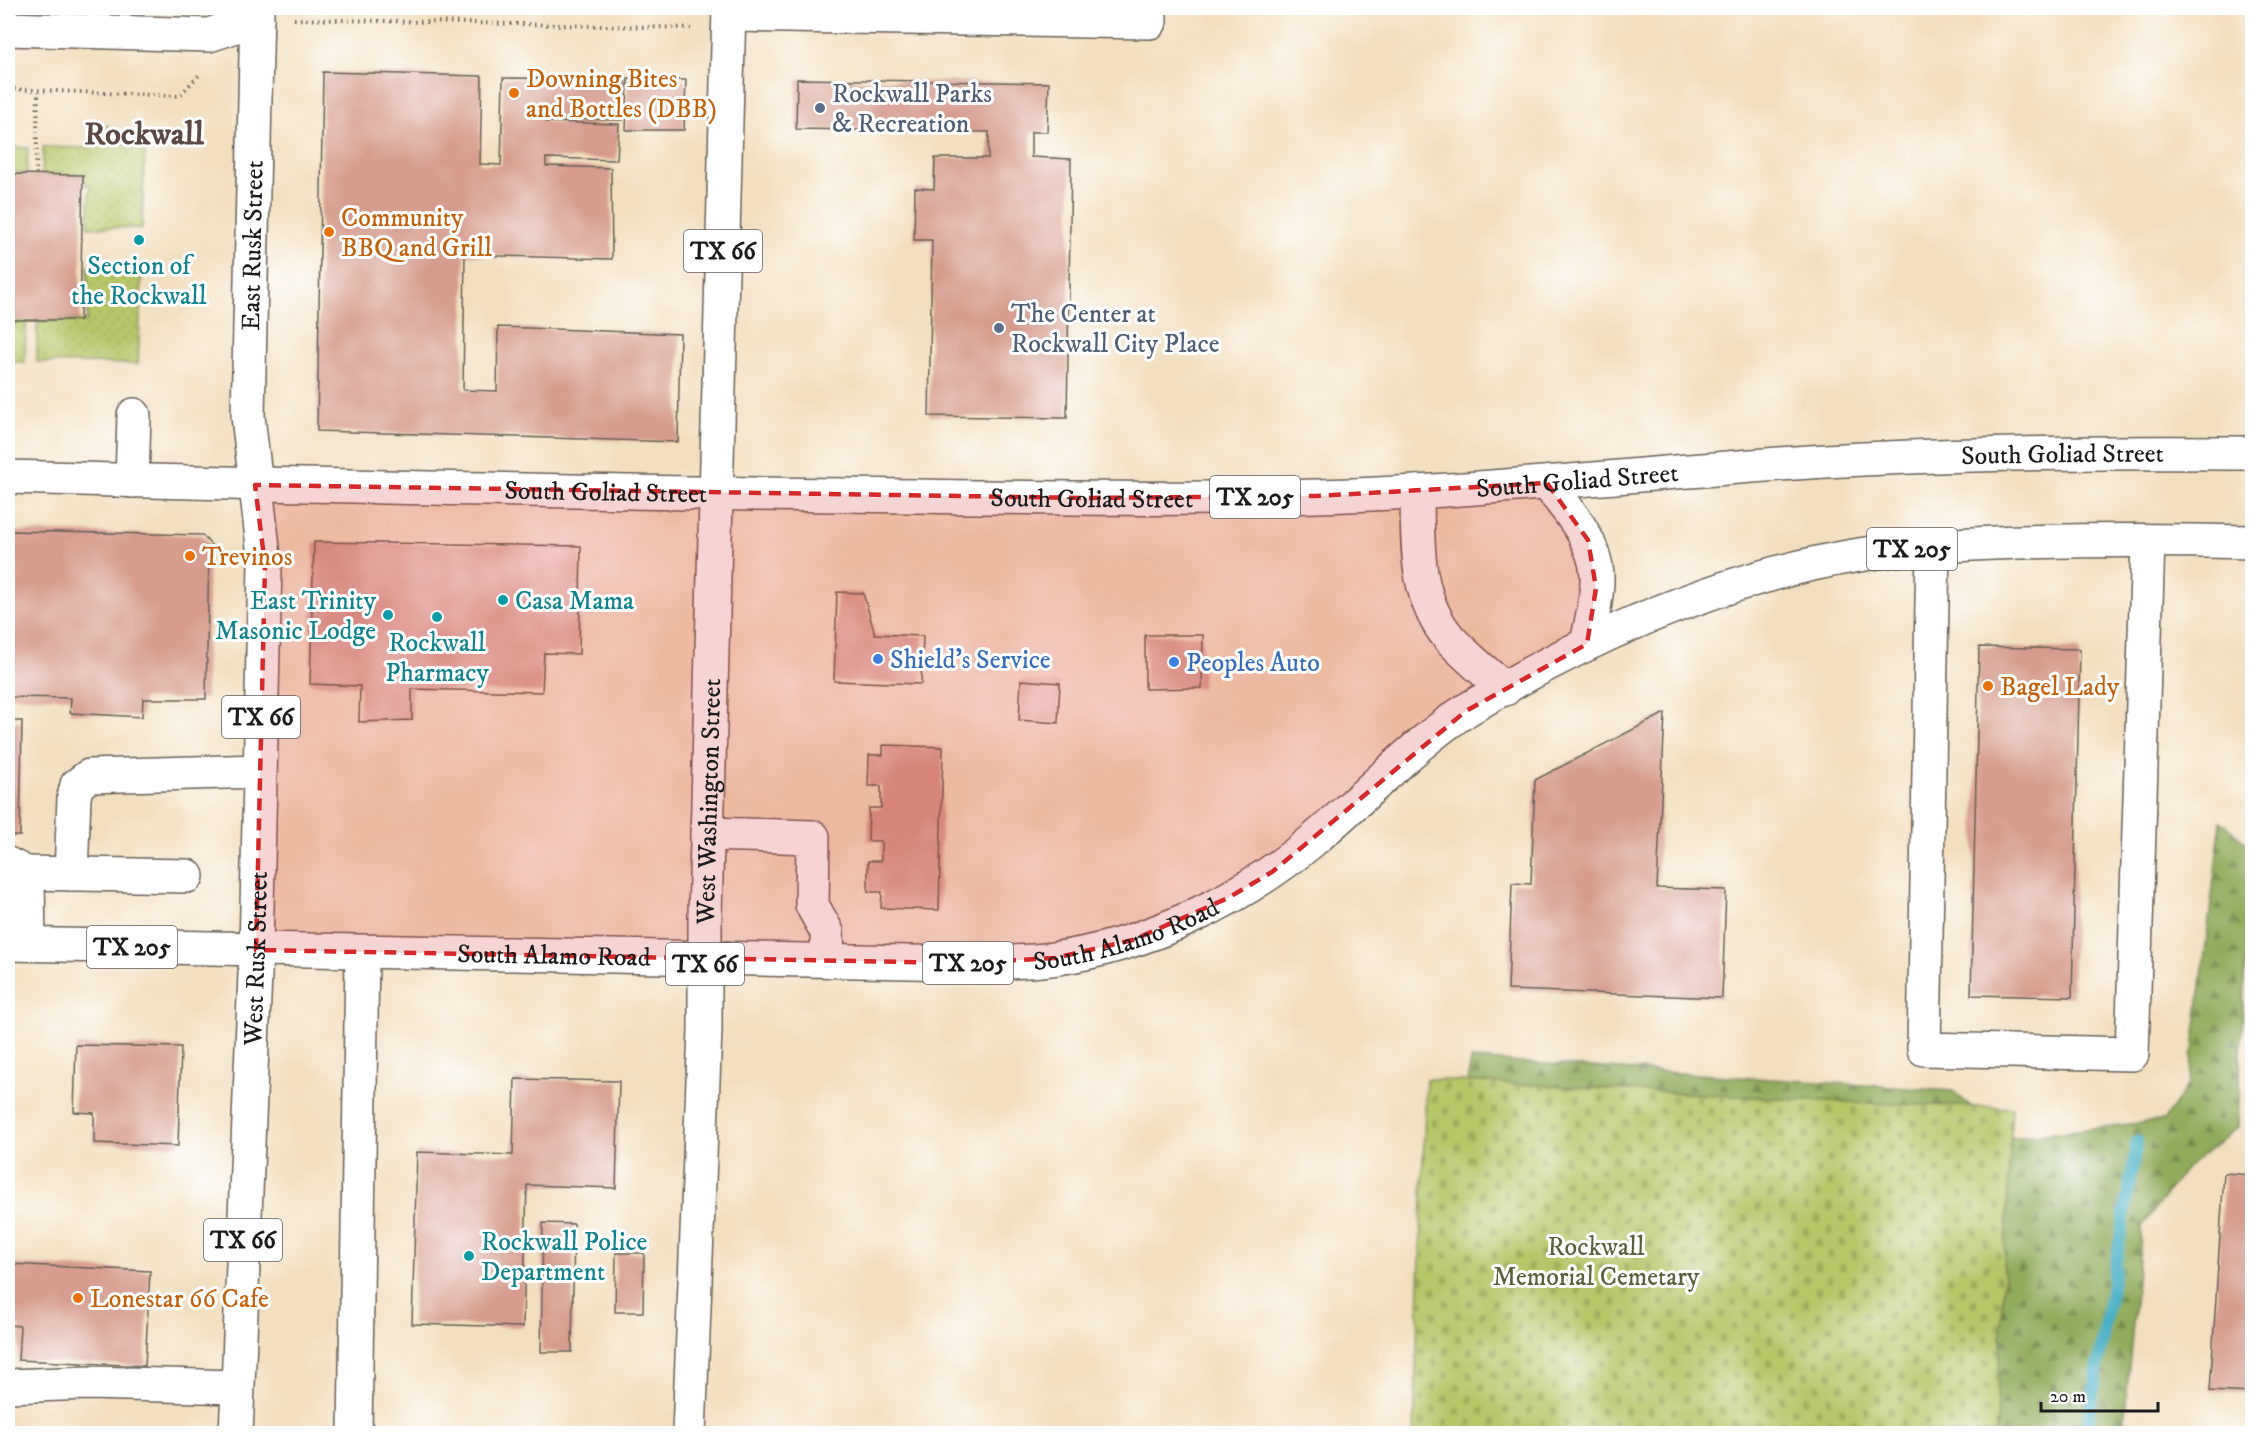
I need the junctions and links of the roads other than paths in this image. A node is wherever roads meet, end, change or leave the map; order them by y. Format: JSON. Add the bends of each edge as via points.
{"nodes":[{"id":1,"x":257,"y":13,"type":"edge"},
{"id":2,"x":1150,"y":15,"type":"edge"},
{"id":3,"x":729,"y":17,"type":"edge"},
{"id":4,"x":8,"y":29,"type":"edge"},
{"id":5,"x":134,"y":415,"type":"dead end"},
{"id":6,"x":2253,"y":453,"type":"edge"},
{"id":7,"x":8,"y":477,"type":"edge"},
{"id":8,"x":132,"y":481,"type":"junction"},
{"id":9,"x":1547,"y":483,"type":"junction"},
{"id":10,"x":255,"y":484,"type":"junction"},
{"id":11,"x":1417,"y":492,"type":"junction"},
{"id":12,"x":717,"y":494,"type":"junction"},
{"id":13,"x":2148,"y":541,"type":"junction"},
{"id":14,"x":2253,"y":542,"type":"edge"},
{"id":15,"x":1933,"y":546,"type":"junction"},
{"id":16,"x":1587,"y":644,"type":"junction"},
{"id":17,"x":1505,"y":689,"type":"junction"},
{"id":18,"x":260,"y":771,"type":"junction"},
{"id":19,"x":707,"y":834,"type":"junction"},
{"id":20,"x":17,"y":868,"type":"edge"},
{"id":21,"x":71,"y":874,"type":"junction"},
{"id":22,"x":187,"y":876,"type":"dead end"},
{"id":23,"x":18,"y":944,"type":"edge"},
{"id":24,"x":256,"y":950,"type":"junction"},
{"id":25,"x":363,"y":952,"type":"junction"},
{"id":26,"x":705,"y":957,"type":"junction"},
{"id":27,"x":828,"y":960,"type":"junction"},
{"id":28,"x":8,"y":1386,"type":"edge"},
{"id":29,"x":237,"y":1387,"type":"junction"},
{"id":30,"x":236,"y":1434,"type":"edge"},
{"id":31,"x":355,"y":1434,"type":"edge"},
{"id":32,"x":689,"y":1434,"type":"edge"}],
"edges":[{"from":1,"to":4,"type":"main road","via":[[209,35]]},
{"from":1,"to":10,"type":"main road","name":"East Rusk Street","number":"TX 66","via":[[248,416]]},
{"from":2,"to":3,"type":"main road"},
{"from":3,"to":12,"type":"main road","number":"TX 66"},
{"from":5,"to":8,"type":"main road"},
{"from":6,"to":9,"type":"main road","name":"South Goliad Street","number":"TX 205","via":[[1953,456],[1782,464]]},
{"from":7,"to":8,"type":"main road","number":"TX 205"},
{"from":8,"to":10,"type":"main road","number":"TX 205"},
{"from":9,"to":11,"type":"main road","name":"South Goliad Street","number":"TX 205"},
{"from":9,"to":16,"type":"main road","via":[[1594,556],[1596,588]]},
{"from":10,"to":12,"type":"main road","name":"South Goliad Street","number":"TX 205"},
{"from":10,"to":18,"type":"main road","name":"West Rusk Street","number":"TX 66","via":[[265,566]]},
{"from":11,"to":12,"type":"main road","name":"South Goliad Street","number":"TX 205","via":[[1084,498]]},
{"from":11,"to":17,"type":"main road","via":[[1420,573],[1432,612],[1452,640]]},
{"from":12,"to":19,"type":"main road","name":"West Washington Street","number":"TX 66"},
{"from":13,"to":14,"type":"main road","number":"TX 205"},
{"from":13,"to":15,"type":"main road","number":"TX 205"},
{"from":13,"to":15,"type":"main road","via":[[2132,1054],[1924,1049]]},
{"from":15,"to":16,"type":"main road","number":"TX 205","via":[[1858,555],[1753,579]]},
{"from":16,"to":17,"type":"main road","name":"South Alamo Road","number":"TX 205"},
{"from":17,"to":27,"type":"main road","name":"South Alamo Road","number":"TX 205","via":[[1456,718],[1272,872],[1156,932],[1055,958],[1015,962]]},
{"from":18,"to":21,"type":"main road","via":[[89,776],[77,785],[74,797]]},
{"from":18,"to":24,"type":"main road","name":"West Rusk Street","number":"TX 66"},
{"from":19,"to":26,"type":"main road","name":"West Washington Street","number":"TX 66"},
{"from":19,"to":27,"type":"main road","via":[[813,837],[812,905],[827,932]]},
{"from":20,"to":21,"type":"main road"},
{"from":20,"to":23,"type":"main road","via":[[28,881]]},
{"from":21,"to":22,"type":"main road"},
{"from":23,"to":24,"type":"main road","number":"TX 205"},
{"from":24,"to":25,"type":"main road","name":"South Alamo Road","number":"TX 205"},
{"from":24,"to":29,"type":"main road","name":"West Rusk Street","number":"TX 66"},
{"from":25,"to":26,"type":"main road","name":"South Alamo Road","number":"TX 205"},
{"from":25,"to":31,"type":"main road"},
{"from":26,"to":27,"type":"main road","name":"South Alamo Road","number":"TX 205"},
{"from":26,"to":32,"type":"main road","name":"West Washington Street","number":"TX 66"},
{"from":28,"to":29,"type":"main road","via":[[89,1383]]},
{"from":29,"to":30,"type":"main road","name":"West Rusk Street","number":"TX 66"}]}
